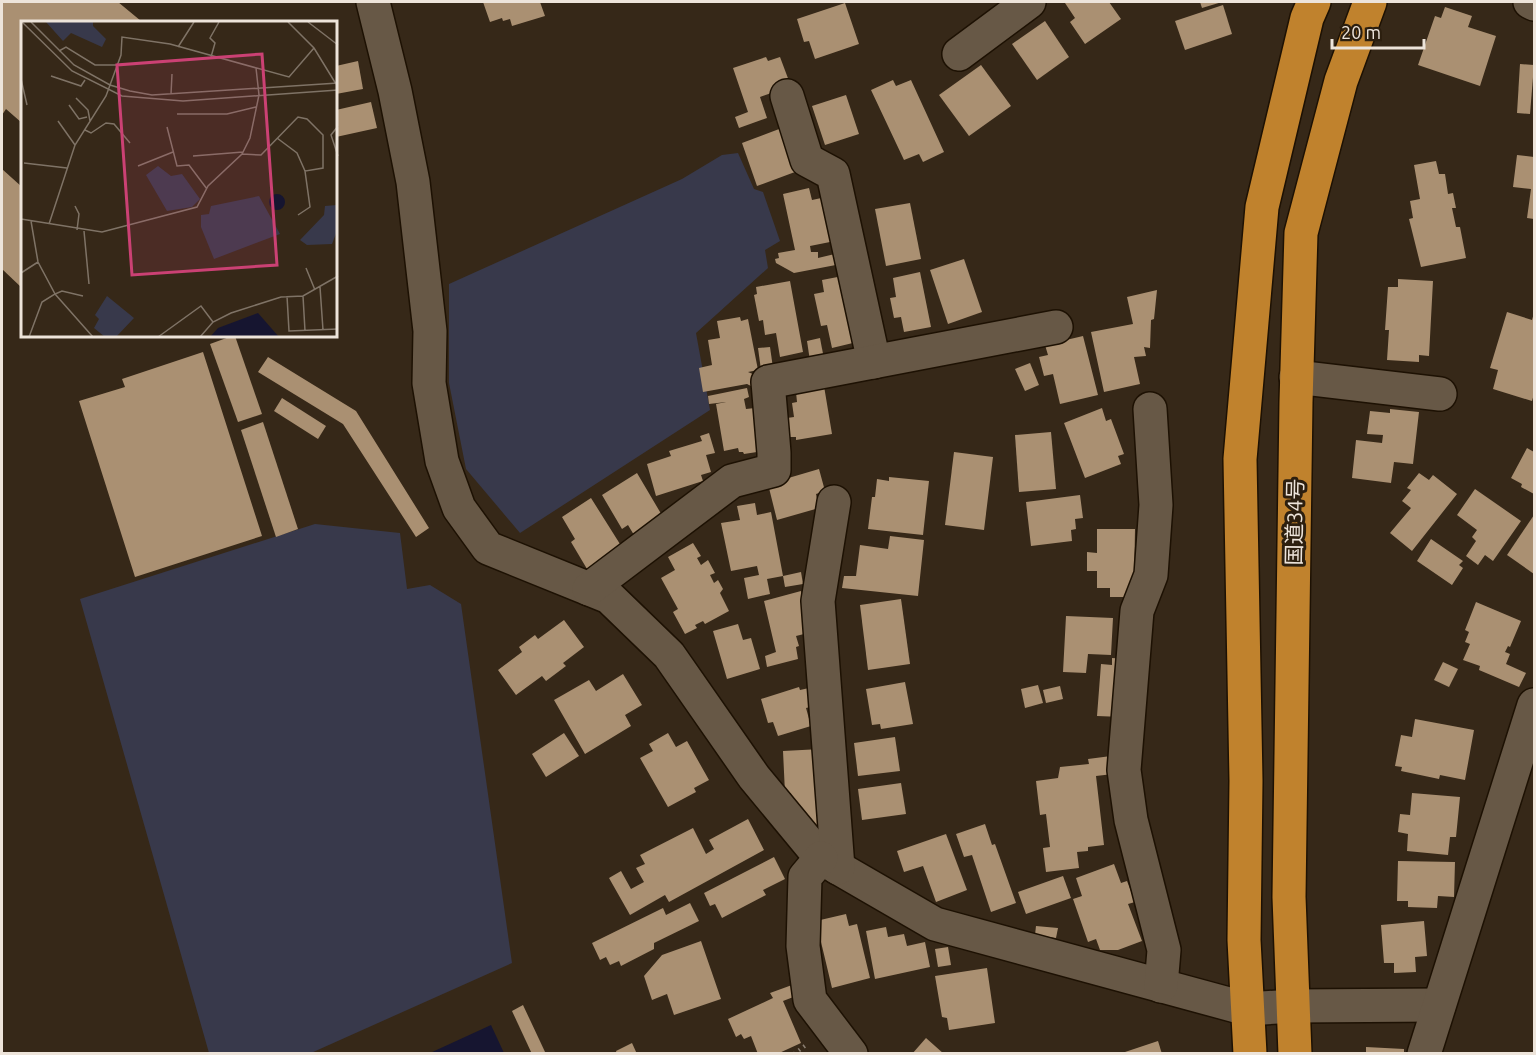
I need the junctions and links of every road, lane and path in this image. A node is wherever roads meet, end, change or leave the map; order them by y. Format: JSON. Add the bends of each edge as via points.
{"nodes":[{"id":1,"x":373,"y":2,"type":"edge"},
{"id":2,"x":1029,"y":2,"type":"edge"},
{"id":3,"x":1314,"y":2,"type":"edge"},
{"id":4,"x":1370,"y":2,"type":"edge"},
{"id":5,"x":1530,"y":2,"type":"edge"},
{"id":6,"x":1534,"y":4,"type":"edge"},
{"id":7,"x":959,"y":54,"type":"dead end"},
{"id":8,"x":787,"y":96,"type":"dead end"},
{"id":9,"x":1056,"y":327,"type":"dead end"},
{"id":10,"x":874,"y":362,"type":"junction"},
{"id":11,"x":1296,"y":377,"type":"junction"},
{"id":12,"x":1440,"y":394,"type":"dead end"},
{"id":13,"x":1150,"y":409,"type":"dead end"},
{"id":14,"x":834,"y":502,"type":"dead end"},
{"id":15,"x":589,"y":589,"type":"junction"},
{"id":16,"x":1534,"y":705,"type":"edge"},
{"id":17,"x":830,"y":863,"type":"junction"},
{"id":18,"x":1161,"y":986,"type":"junction"},
{"id":19,"x":1439,"y":1005,"type":"junction"},
{"id":20,"x":1294,"y":1006,"type":"junction"},
{"id":21,"x":1247,"y":1009,"type":"junction"},
{"id":22,"x":850,"y":1053,"type":"edge"},
{"id":23,"x":1250,"y":1053,"type":"edge"},
{"id":24,"x":1295,"y":1053,"type":"edge"},
{"id":25,"x":1424,"y":1053,"type":"edge"}],
"edges":[{"from":1,"to":15,"type":"street","via":[[413,182],[430,331],[429,383],[442,461],[459,508],[488,548]]},
{"from":2,"to":7,"type":"street"},
{"from":3,"to":21,"type":"highway","via":[[1262,207],[1240,459]]},
{"from":4,"to":11,"type":"highway","name":"国道34号","via":[[1341,81],[1301,233]]},
{"from":5,"to":6,"type":"street"},
{"from":8,"to":10,"type":"street","via":[[807,160],[833,174]]},
{"from":9,"to":10,"type":"street"},
{"from":10,"to":15,"type":"street","via":[[768,382],[774,470],[732,481]]},
{"from":11,"to":12,"type":"street"},
{"from":11,"to":20,"type":"highway","name":"国道34号","via":[[1289,897]]},
{"from":13,"to":18,"type":"street","via":[[1156,505],[1151,575],[1137,611],[1125,770],[1131,820],[1164,950]]},
{"from":14,"to":17,"type":"street","via":[[818,601]]},
{"from":15,"to":17,"type":"street","via":[[609,597],[669,655],[754,777]]},
{"from":16,"to":19,"type":"street"},
{"from":17,"to":18,"type":"street","via":[[934,924]]},
{"from":17,"to":22,"type":"street","via":[[805,877],[803,946],[810,1000]]},
{"from":18,"to":21,"type":"street"},
{"from":19,"to":20,"type":"street"},
{"from":19,"to":25,"type":"street"},
{"from":20,"to":21,"type":"street"},
{"from":20,"to":24,"type":"highway","name":"国道34号"},
{"from":21,"to":23,"type":"highway"}]}
